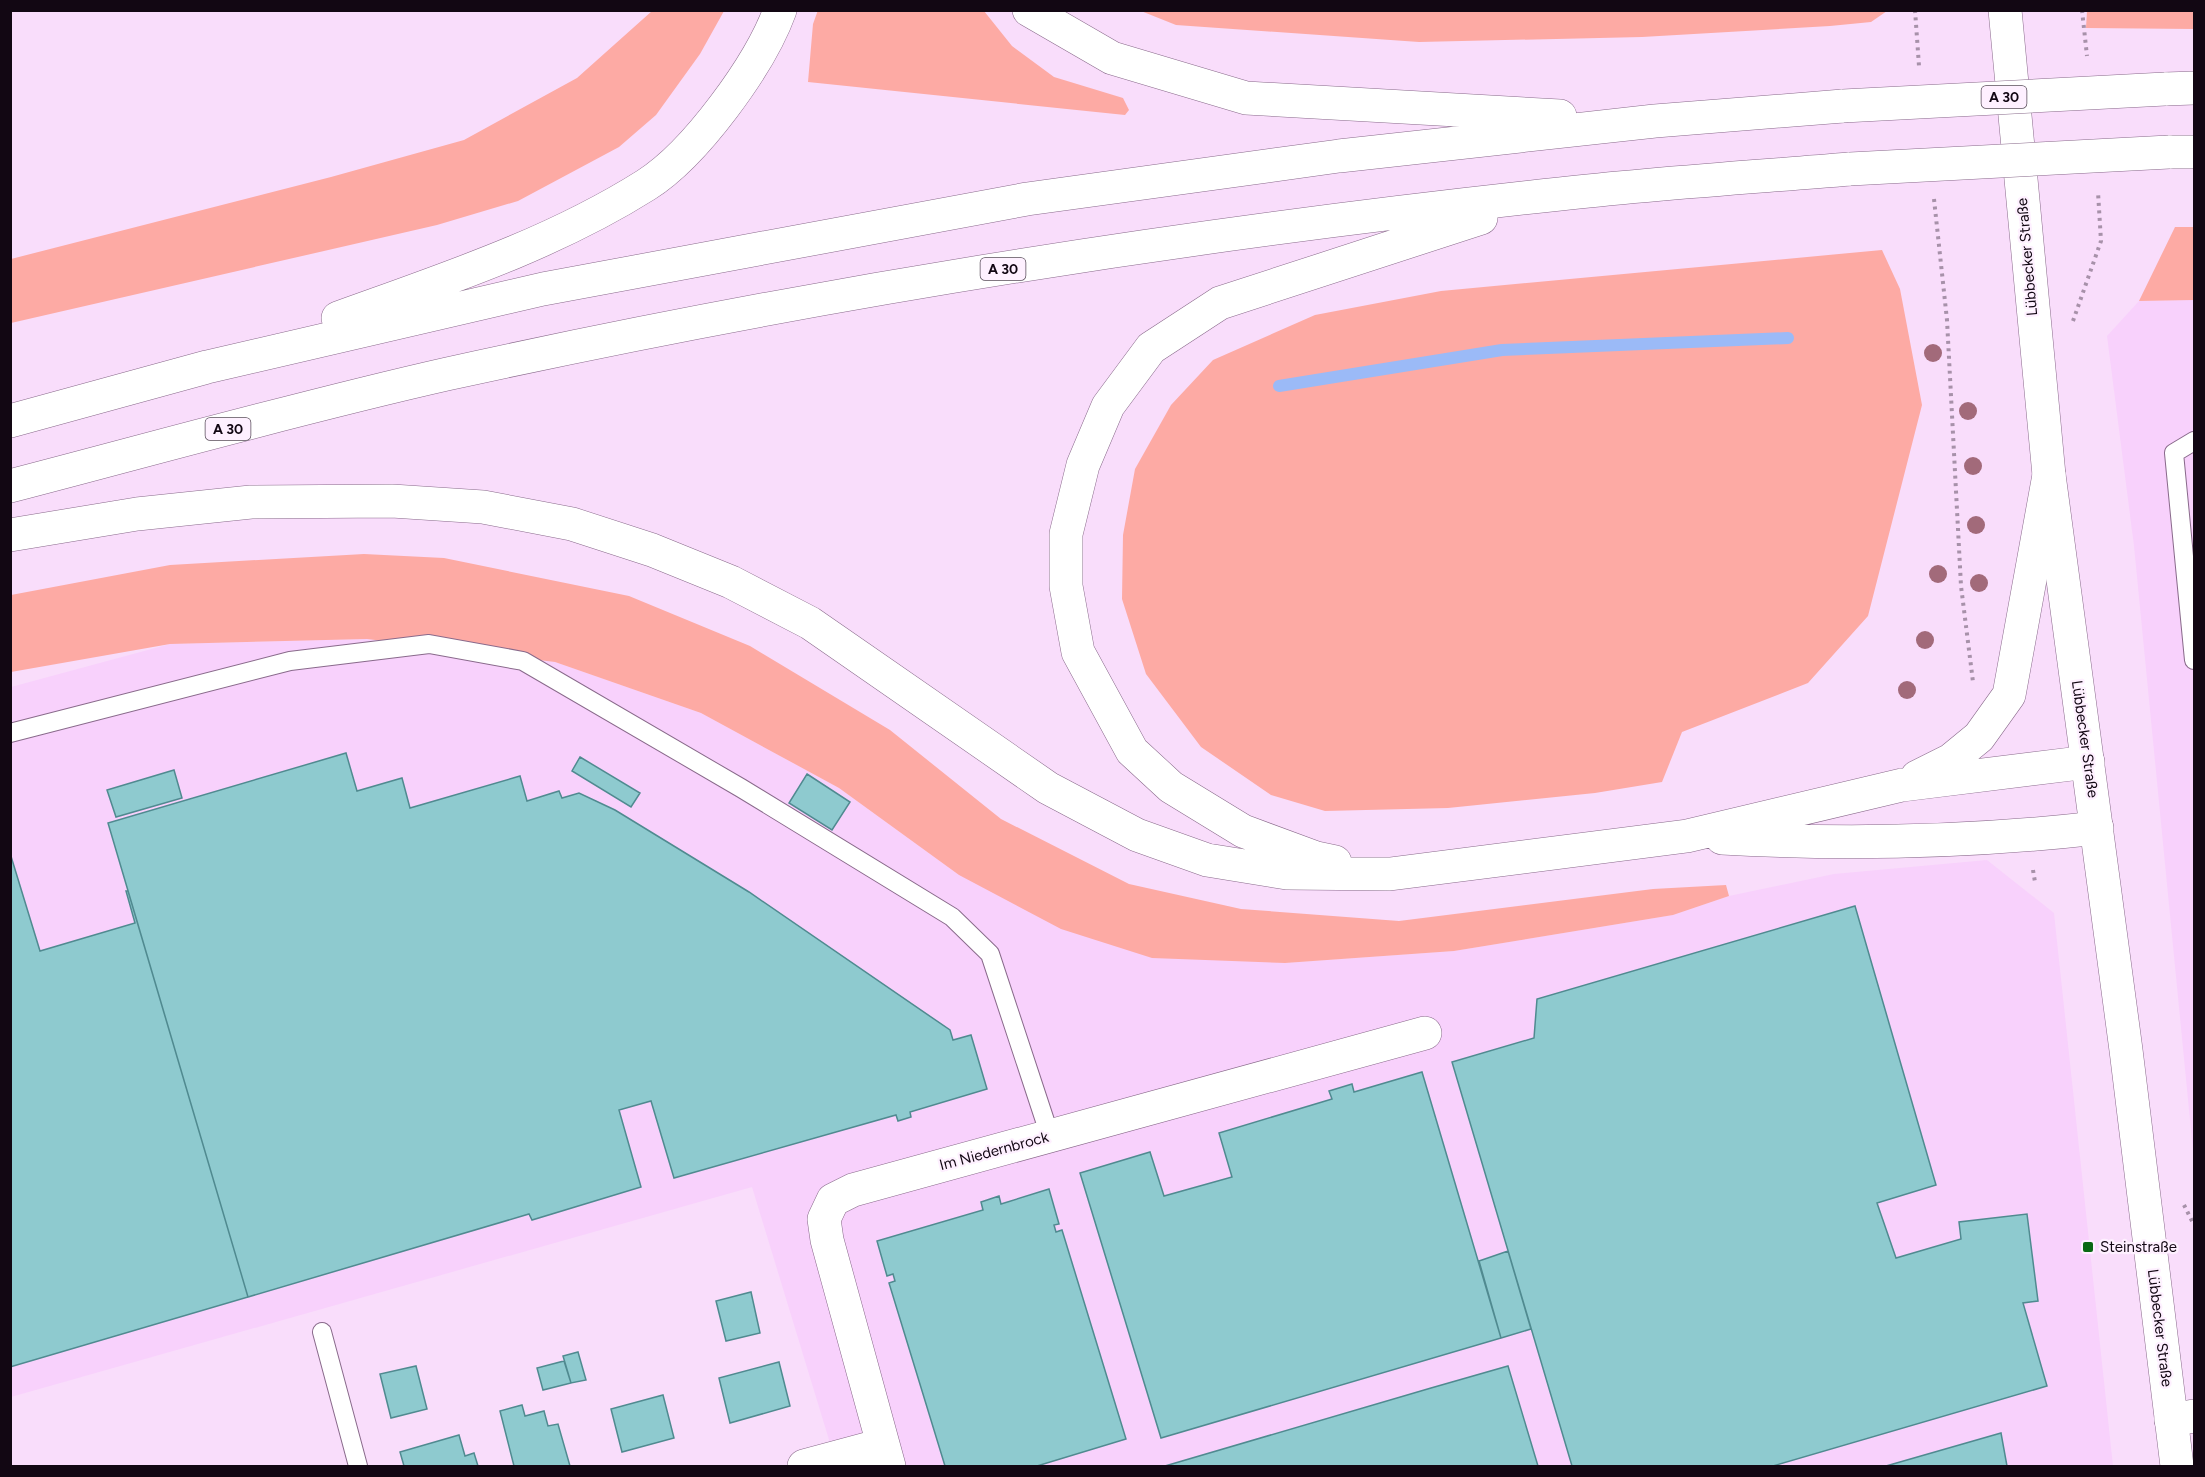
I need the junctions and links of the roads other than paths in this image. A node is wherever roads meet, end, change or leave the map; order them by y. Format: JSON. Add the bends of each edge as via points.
{"nodes":[{"id":1,"x":780,"y":10,"type":"edge"},
{"id":2,"x":1029,"y":10,"type":"edge"},
{"id":3,"x":2005,"y":10,"type":"edge"},
{"id":4,"x":2180,"y":88,"type":"edge"},
{"id":5,"x":1655,"y":121,"type":"junction"},
{"id":6,"x":2182,"y":152,"type":"edge"},
{"id":7,"x":1564,"y":193,"type":"junction"},
{"id":8,"x":207,"y":367,"type":"junction"},
{"id":9,"x":10,"y":421,"type":"edge"},
{"id":10,"x":2194,"y":441,"type":"edge"},
{"id":11,"x":2049,"y":475,"type":"junction"},
{"id":12,"x":10,"y":486,"type":"edge"},
{"id":13,"x":10,"y":534,"type":"edge"},
{"id":14,"x":2194,"y":660,"type":"edge"},
{"id":15,"x":10,"y":732,"type":"edge"},
{"id":16,"x":2088,"y":762,"type":"junction"},
{"id":17,"x":1902,"y":785,"type":"junction"},
{"id":18,"x":2097,"y":828,"type":"junction"},
{"id":19,"x":1687,"y":836,"type":"junction"},
{"id":20,"x":1390,"y":873,"type":"junction"},
{"id":21,"x":1425,"y":1033,"type":"dead end"},
{"id":22,"x":1050,"y":1136,"type":"junction"},
{"id":23,"x":322,"y":1332,"type":"dead end"},
{"id":24,"x":2183,"y":1418,"type":"edge"},
{"id":25,"x":886,"y":1456,"type":"edge"},
{"id":26,"x":358,"y":1467,"type":"edge"},
{"id":27,"x":804,"y":1467,"type":"edge"},
{"id":28,"x":2177,"y":1467,"type":"edge"}],
"edges":[{"from":1,"to":8,"type":"main road","via":[[745,77],[703,134],[648,184],[526,249]]},
{"from":2,"to":5,"type":"main road","via":[[1112,58],[1246,98]]},
{"from":3,"to":11,"type":"main road","name":"Lübbecker Straße"},
{"from":4,"to":5,"type":"main road","number":"A 30","bridge":true,"via":[[1843,106]]},
{"from":5,"to":8,"type":"main road","number":"A 30","via":[[1339,156],[1027,199],[543,288]]},
{"from":6,"to":7,"type":"main road","number":"A 30","bridge":true,"via":[[1850,170]]},
{"from":7,"to":12,"type":"main road","number":"A 30","via":[[1054,260],[751,312],[446,374]]},
{"from":7,"to":20,"type":"main road","via":[[1220,303],[1151,348],[1108,406],[1083,465],[1066,534],[1066,586],[1078,652],[1132,751],[1171,787],[1243,831],[1316,858]]},
{"from":8,"to":9,"type":"main road","number":"A 30"},
{"from":10,"to":14,"type":"lane","via":[[2174,453]]},
{"from":11,"to":16,"type":"main road","name":"Lübbecker Straße"},
{"from":11,"to":17,"type":"main road","via":[[2009,695],[1979,737],[1951,760]]},
{"from":13,"to":20,"type":"main road","via":[[137,514],[251,502],[392,501],[483,507],[572,524],[652,549],[731,582],[810,623],[1048,788],[1137,835],[1207,860],[1287,873]]},
{"from":15,"to":22,"type":"lane","via":[[290,661],[429,644],[523,661],[952,917],[990,954]]},
{"from":16,"to":17,"type":"main road"},
{"from":16,"to":18,"type":"main road","name":"Lübbecker Straße"},
{"from":17,"to":19,"type":"main road"},
{"from":18,"to":19,"type":"main road","via":[[2028,836],[1804,842]]},
{"from":18,"to":24,"type":"main road","name":"Lübbecker Straße"},
{"from":19,"to":20,"type":"main road"},
{"from":21,"to":22,"type":"main road","name":"Im Niedernbrock"},
{"from":22,"to":25,"type":"main road","name":"Im Niedernbrock","via":[[853,1190],[833,1200],[825,1219],[827,1240]]},
{"from":23,"to":26,"type":"lane"},
{"from":24,"to":28,"type":"main road","name":"Lübbecker Straße"},
{"from":25,"to":27,"type":"main road"}]}
